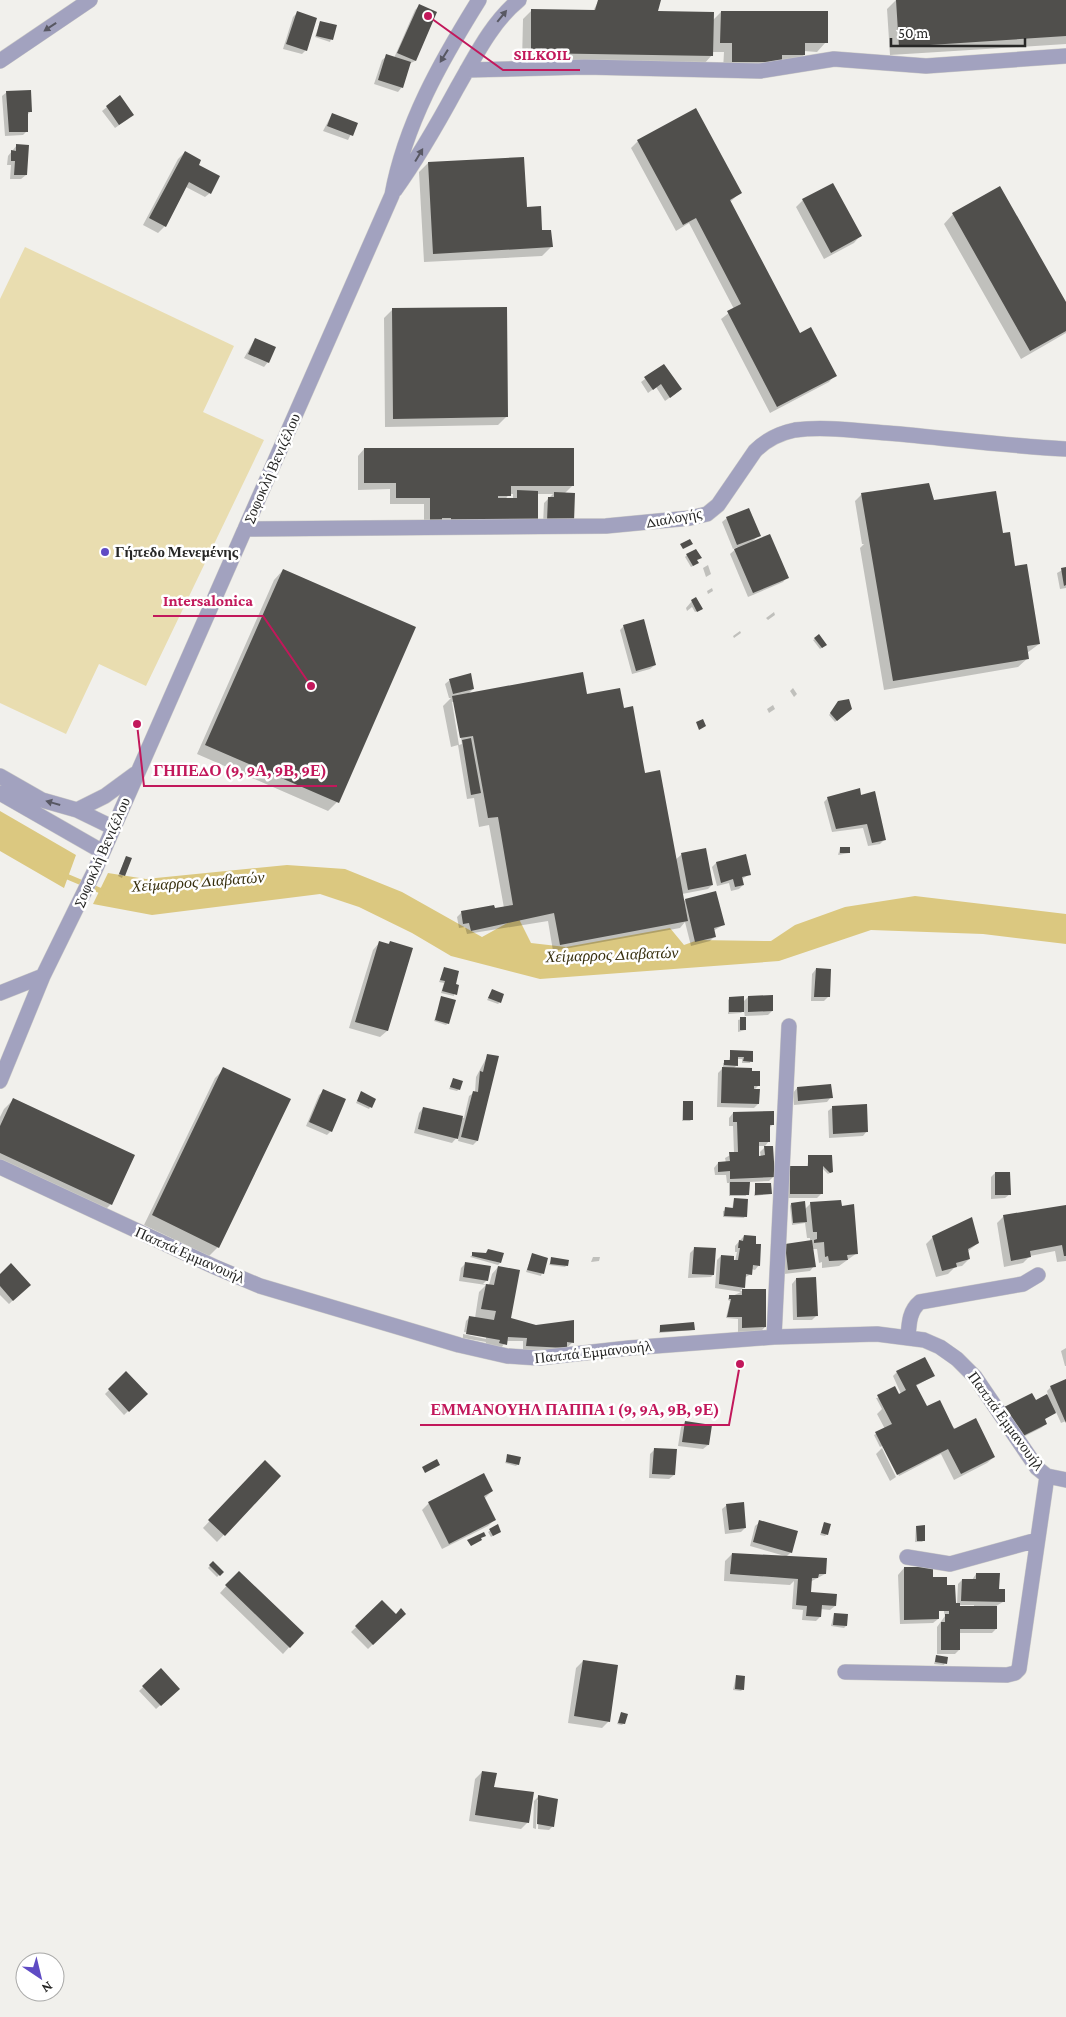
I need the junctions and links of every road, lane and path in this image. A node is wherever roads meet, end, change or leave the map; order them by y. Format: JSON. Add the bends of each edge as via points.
{"nodes":[{"id":1,"x":90,"y":0,"type":"edge"},
{"id":2,"x":479,"y":0,"type":"edge"},
{"id":3,"x":519,"y":0,"type":"edge"},
{"id":4,"x":1066,"y":56,"type":"edge"},
{"id":5,"x":0,"y":61,"type":"edge"},
{"id":6,"x":467,"y":70,"type":"junction"},
{"id":7,"x":392,"y":195,"type":"junction"},
{"id":8,"x":1066,"y":449,"type":"edge"},
{"id":9,"x":245,"y":529,"type":"junction"},
{"id":10,"x":139,"y":771,"type":"junction"},
{"id":11,"x":0,"y":776,"type":"edge"},
{"id":12,"x":0,"y":793,"type":"edge"},
{"id":13,"x":77,"y":810,"type":"junction"},
{"id":14,"x":114,"y":828,"type":"junction"},
{"id":15,"x":103,"y":852,"type":"junction"},
{"id":16,"x":43,"y":976,"type":"junction"},
{"id":17,"x":0,"y":993,"type":"edge"},
{"id":18,"x":788,"y":1026,"type":"dead end"},
{"id":19,"x":0,"y":1081,"type":"edge"},
{"id":20,"x":0,"y":1167,"type":"edge"},
{"id":21,"x":1038,"y":1275,"type":"dead end"},
{"id":22,"x":774,"y":1337,"type":"junction"},
{"id":23,"x":908,"y":1338,"type":"junction"},
{"id":24,"x":1047,"y":1476,"type":"junction"},
{"id":25,"x":1066,"y":1480,"type":"edge"},
{"id":26,"x":1037,"y":1540,"type":"junction"},
{"id":27,"x":907,"y":1557,"type":"dead end"},
{"id":28,"x":844,"y":1672,"type":"dead end"}],
"edges":[{"from":1,"to":5,"type":"street","one_way":true},
{"from":2,"to":7,"type":"street","name":"Σοφοκλή Βενιζέλου","one_way":true,"via":[[439,64],[402,152]]},
{"from":6,"to":3,"type":"street","one_way":true,"via":[[504,12]]},
{"from":4,"to":6,"type":"street","via":[[926,66],[834,59],[760,71],[585,67]]},
{"from":7,"to":6,"type":"street","one_way":true,"via":[[418,159]]},
{"from":7,"to":9,"type":"street","name":"Σοφοκλή Βενιζέλου"},
{"from":8,"to":9,"type":"street","name":"Διαλογής","via":[[851,430],[801,430],[779,435],[759,447],[718,506],[707,514],[690,518],[598,526]]},
{"from":9,"to":10,"type":"street","name":"Σοφοκλή Βενιζέλου"},
{"from":10,"to":13,"type":"street","via":[[105,796]]},
{"from":10,"to":14,"type":"street","name":"Σοφοκλή Βενιζέλου"},
{"from":13,"to":11,"type":"street","one_way":true,"via":[[42,800]]},
{"from":12,"to":15,"type":"street"},
{"from":13,"to":14,"type":"street"},
{"from":14,"to":15,"type":"street","name":"Σοφοκλή Βενιζέλου"},
{"from":15,"to":16,"type":"street","name":"Σοφοκλή Βενιζέλου"},
{"from":16,"to":17,"type":"street"},
{"from":16,"to":19,"type":"street","name":"Σοφοκλή Βενιζέλου"},
{"from":18,"to":22,"type":"street"},
{"from":20,"to":22,"type":"street","name":"Παππά Εμμανουήλ","via":[[260,1286],[486,1352],[538,1358]]},
{"from":21,"to":23,"type":"street","via":[[1023,1284],[920,1302],[914,1306],[909,1321]]},
{"from":22,"to":23,"type":"street","name":"Παππά Εμμανουήλ","via":[[877,1334]]},
{"from":23,"to":24,"type":"street","name":"Παππά Εμμανουήλ","via":[[940,1346],[957,1359],[975,1377],[1037,1468]]},
{"from":24,"to":25,"type":"street","name":"Παππά Εμμανουήλ"},
{"from":24,"to":26,"type":"street"},
{"from":26,"to":27,"type":"street","via":[[950,1564]]},
{"from":26,"to":28,"type":"street","via":[[1022,1665],[1015,1673]]}]}
